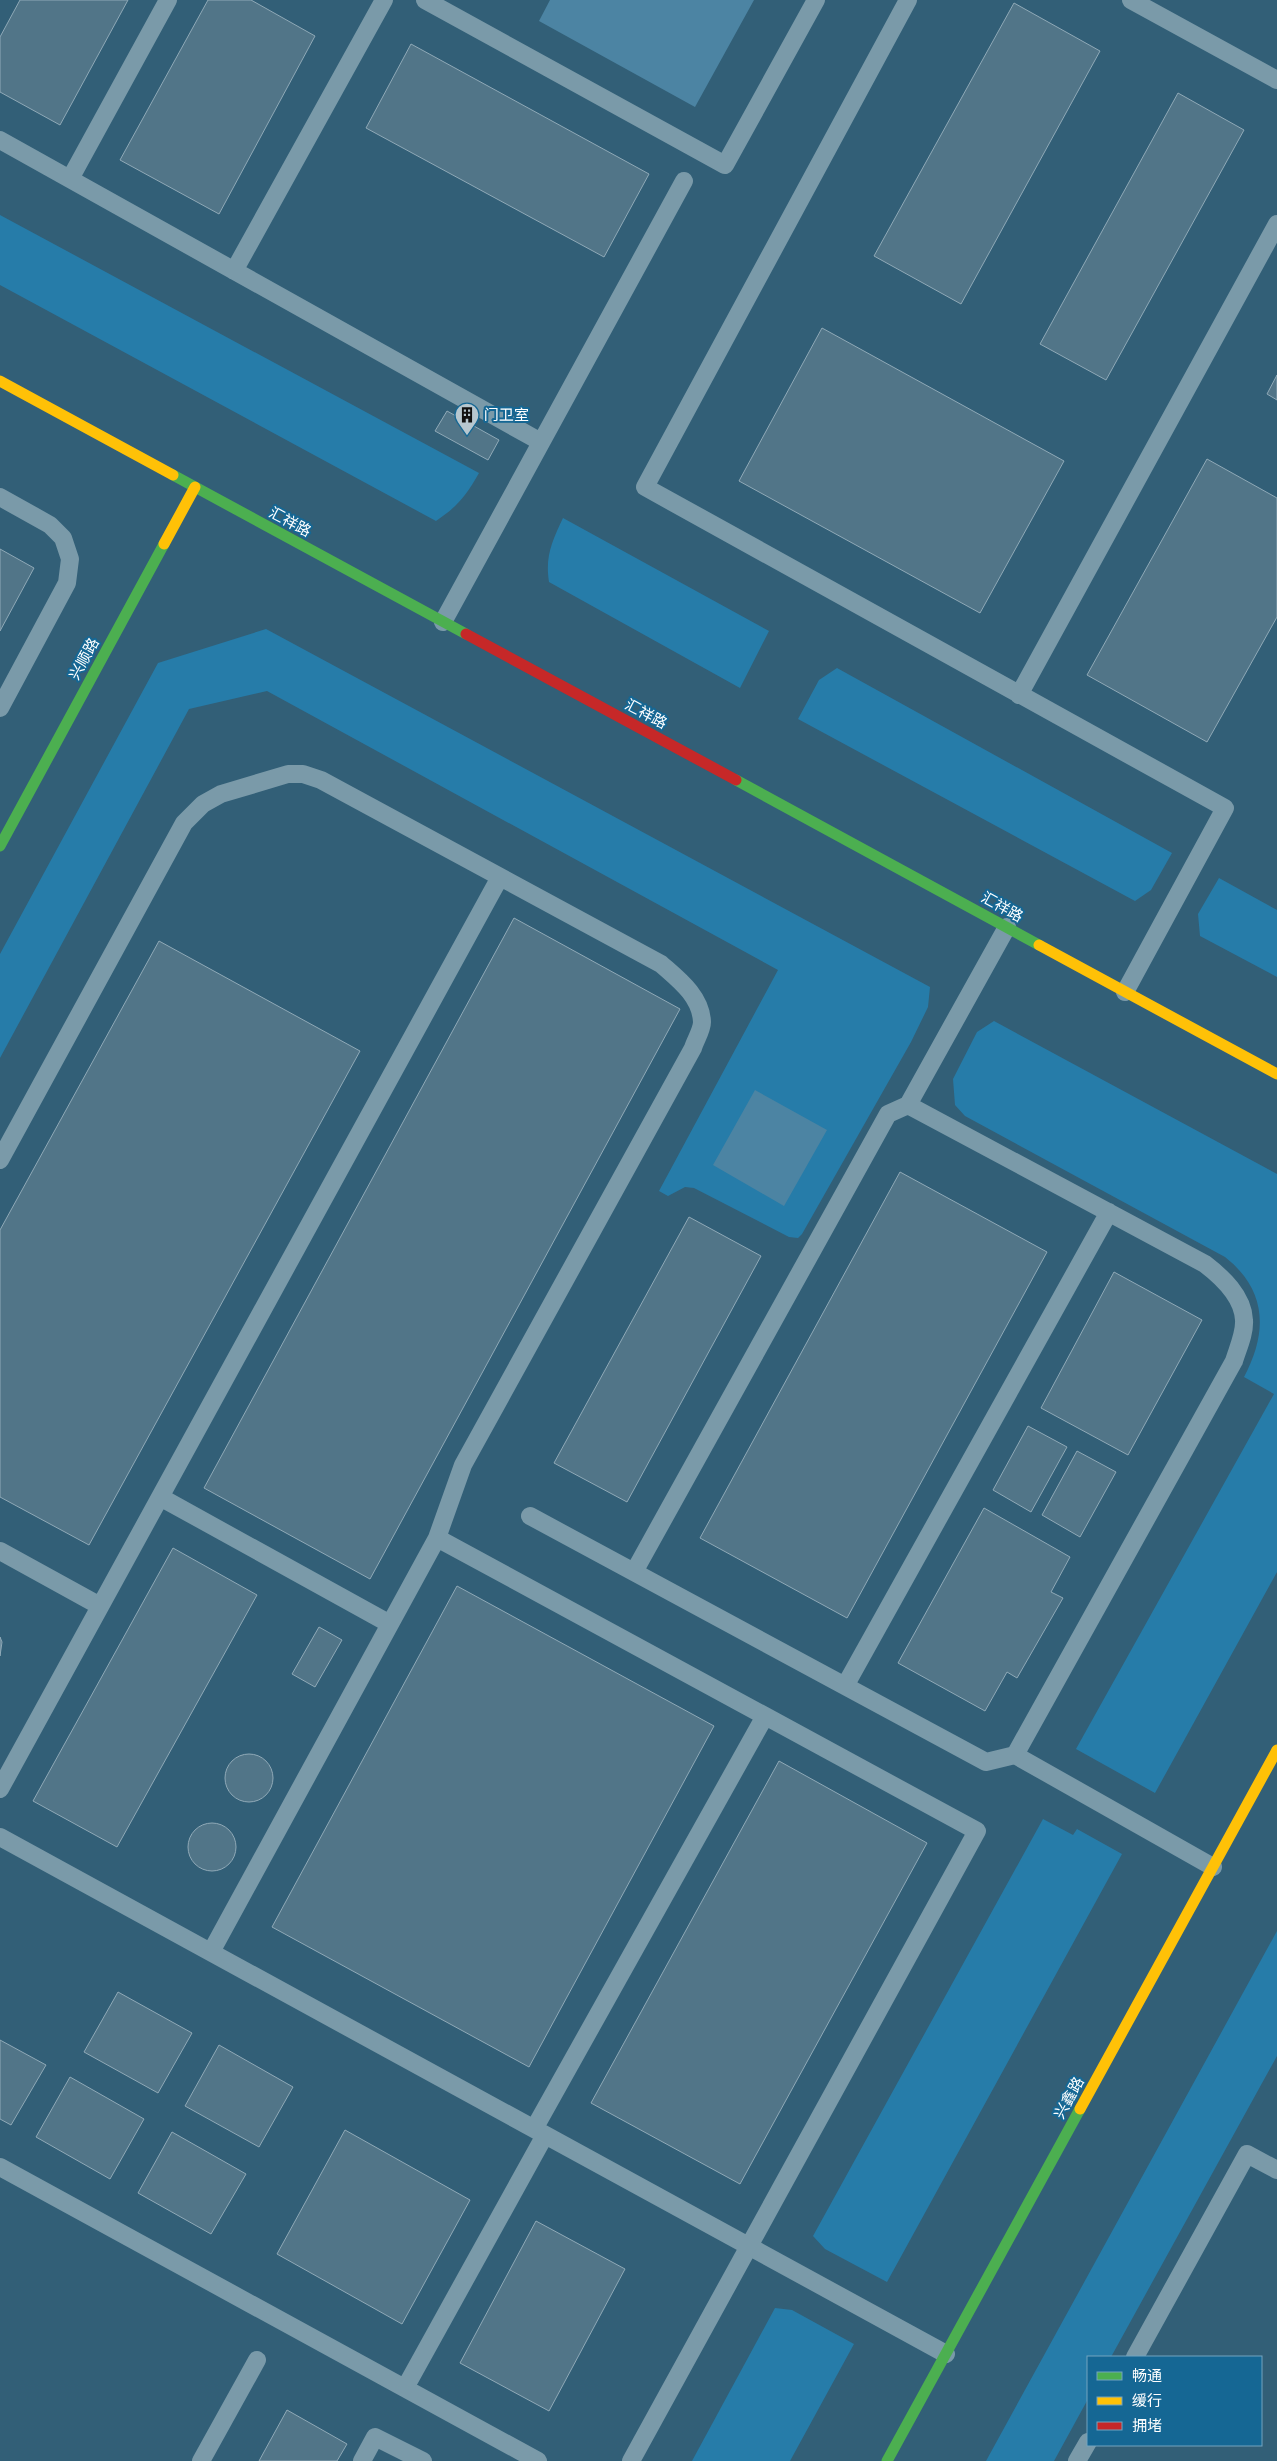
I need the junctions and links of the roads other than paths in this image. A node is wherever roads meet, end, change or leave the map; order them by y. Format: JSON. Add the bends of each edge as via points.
{"nodes":[{"id":1,"x":168,"y":0,"type":"edge"},
{"id":2,"x":384,"y":0,"type":"edge"},
{"id":3,"x":425,"y":0,"type":"edge"},
{"id":4,"x":816,"y":0,"type":"edge"},
{"id":5,"x":908,"y":0,"type":"edge"},
{"id":6,"x":1131,"y":0,"type":"edge"},
{"id":7,"x":1277,"y":80,"type":"edge"},
{"id":8,"x":0,"y":140,"type":"edge"},
{"id":9,"x":70,"y":179,"type":"junction"},
{"id":10,"x":684,"y":181,"type":"dead end"},
{"id":11,"x":1277,"y":224,"type":"edge"},
{"id":12,"x":234,"y":271,"type":"junction"},
{"id":13,"x":0,"y":382,"type":"edge"},
{"id":14,"x":541,"y":442,"type":"junction"},
{"id":15,"x":195,"y":487,"type":"junction"},
{"id":16,"x":0,"y":497,"type":"edge"},
{"id":17,"x":443,"y":622,"type":"junction"},
{"id":18,"x":1019,"y":694,"type":"junction"},
{"id":19,"x":0,"y":708,"type":"edge"},
{"id":20,"x":0,"y":846,"type":"edge"},
{"id":21,"x":500,"y":877,"type":"junction"},
{"id":22,"x":1008,"y":928,"type":"junction"},
{"id":23,"x":1125,"y":992,"type":"junction"},
{"id":24,"x":1277,"y":1074,"type":"edge"},
{"id":25,"x":908,"y":1105,"type":"junction"},
{"id":26,"x":0,"y":1160,"type":"edge"},
{"id":27,"x":1109,"y":1212,"type":"junction"},
{"id":28,"x":160,"y":1497,"type":"junction"},
{"id":29,"x":530,"y":1516,"type":"dead end"},
{"id":30,"x":437,"y":1538,"type":"junction"},
{"id":31,"x":0,"y":1551,"type":"edge"},
{"id":32,"x":634,"y":1572,"type":"junction"},
{"id":33,"x":100,"y":1606,"type":"junction"},
{"id":34,"x":390,"y":1624,"type":"junction"},
{"id":35,"x":845,"y":1686,"type":"junction"},
{"id":36,"x":765,"y":1716,"type":"junction"},
{"id":37,"x":1277,"y":1750,"type":"edge"},
{"id":38,"x":1015,"y":1755,"type":"junction"},
{"id":39,"x":0,"y":1789,"type":"edge"},
{"id":40,"x":0,"y":1837,"type":"edge"},
{"id":41,"x":1213,"y":1867,"type":"junction"},
{"id":42,"x":211,"y":1952,"type":"junction"},
{"id":43,"x":540,"y":2132,"type":"junction"},
{"id":44,"x":0,"y":2167,"type":"edge"},
{"id":45,"x":1277,"y":2170,"type":"edge"},
{"id":46,"x":946,"y":2354,"type":"junction"},
{"id":47,"x":1136,"y":2356,"type":"edge"},
{"id":48,"x":256,"y":2360,"type":"dead end"},
{"id":49,"x":405,"y":2388,"type":"junction"},
{"id":50,"x":1087,"y":2444,"type":"edge"},
{"id":51,"x":201,"y":2461,"type":"edge"},
{"id":52,"x":362,"y":2461,"type":"edge"},
{"id":53,"x":423,"y":2461,"type":"edge"},
{"id":54,"x":538,"y":2461,"type":"edge"},
{"id":55,"x":631,"y":2461,"type":"edge"},
{"id":56,"x":887,"y":2461,"type":"edge"},
{"id":57,"x":1078,"y":2461,"type":"edge"}],
"edges":[{"from":1,"to":9,"type":"lane"},
{"from":2,"to":12,"type":"lane"},
{"from":3,"to":4,"type":"lane","via":[[725,165]]},
{"from":5,"to":18,"type":"lane","via":[[645,487]]},
{"from":6,"to":7,"type":"lane"},
{"from":8,"to":9,"type":"lane"},
{"from":9,"to":12,"type":"lane"},
{"from":10,"to":14,"type":"lane"},
{"from":11,"to":18,"type":"lane"},
{"from":12,"to":14,"type":"lane"},
{"from":13,"to":15,"type":"main road","name":"汇祥路"},
{"from":14,"to":17,"type":"lane"},
{"from":15,"to":17,"type":"main road","name":"汇祥路"},
{"from":15,"to":20,"type":"main road","name":"兴顺路"},
{"from":16,"to":19,"type":"lane","via":[[50,525],[63,538],[70,559],[67,583]]},
{"from":17,"to":22,"type":"main road","name":"汇祥路"},
{"from":18,"to":23,"type":"lane","via":[[1226,808]]},
{"from":21,"to":26,"type":"lane","via":[[321,780],[303,774],[288,774],[220,794],[203,804],[184,823]]},
{"from":21,"to":28,"type":"lane"},
{"from":21,"to":30,"type":"lane","via":[[661,964],[687,987],[702,1022],[693,1048],[464,1465]]},
{"from":22,"to":23,"type":"main road","name":"汇祥路"},
{"from":22,"to":25,"type":"lane"},
{"from":23,"to":24,"type":"main road","name":"汇祥路"},
{"from":25,"to":27,"type":"lane"},
{"from":25,"to":32,"type":"lane","via":[[888,1114]]},
{"from":27,"to":35,"type":"lane"},
{"from":27,"to":38,"type":"lane","via":[[1205,1264],[1224,1280],[1237,1298],[1244,1319],[1241,1337],[1234,1361]]},
{"from":28,"to":33,"type":"lane"},
{"from":28,"to":34,"type":"lane"},
{"from":29,"to":32,"type":"lane"},
{"from":30,"to":34,"type":"lane"},
{"from":30,"to":36,"type":"lane"},
{"from":31,"to":33,"type":"lane"},
{"from":32,"to":35,"type":"lane"},
{"from":33,"to":39,"type":"lane"},
{"from":34,"to":42,"type":"lane"},
{"from":35,"to":38,"type":"lane","via":[[986,1762]]},
{"from":36,"to":43,"type":"lane"},
{"from":36,"to":55,"type":"lane","via":[[977,1832]]},
{"from":37,"to":41,"type":"main road","name":"兴鑫路"},
{"from":38,"to":41,"type":"lane"},
{"from":40,"to":42,"type":"lane"},
{"from":41,"to":46,"type":"main road","name":"兴鑫路"},
{"from":42,"to":43,"type":"lane"},
{"from":43,"to":46,"type":"lane"},
{"from":43,"to":49,"type":"lane"},
{"from":44,"to":49,"type":"lane"},
{"from":45,"to":47,"type":"lane","via":[[1247,2154]]},
{"from":46,"to":56,"type":"main road","name":"兴鑫路"},
{"from":48,"to":51,"type":"lane"},
{"from":49,"to":54,"type":"lane"},
{"from":50,"to":57,"type":"lane"},
{"from":52,"to":53,"type":"lane","via":[[375,2437]]}]}
